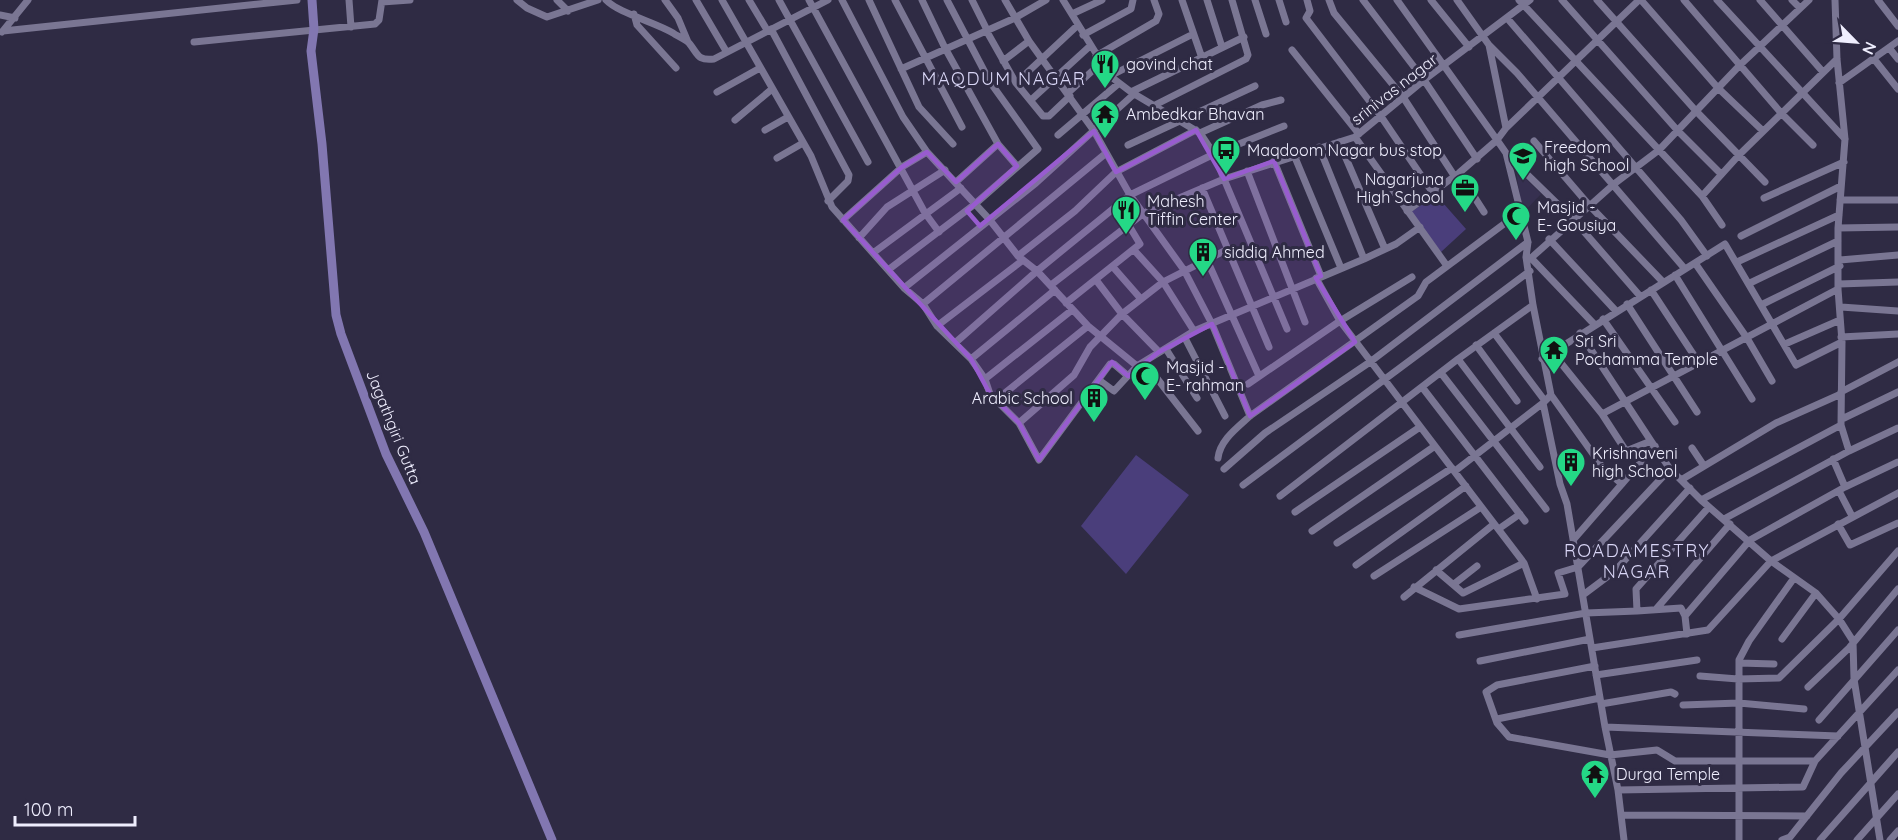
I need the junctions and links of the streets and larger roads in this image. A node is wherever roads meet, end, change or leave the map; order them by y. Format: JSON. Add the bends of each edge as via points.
{"nodes":[{"id":1,"x":28,"y":0,"type":"edge"},
{"id":2,"x":297,"y":0,"type":"edge"},
{"id":3,"x":312,"y":0,"type":"edge"},
{"id":4,"x":350,"y":0,"type":"edge"},
{"id":5,"x":410,"y":0,"type":"edge"},
{"id":6,"x":517,"y":0,"type":"edge"},
{"id":7,"x":557,"y":0,"type":"edge"},
{"id":8,"x":597,"y":0,"type":"edge"},
{"id":9,"x":606,"y":0,"type":"edge"},
{"id":10,"x":665,"y":0,"type":"edge"},
{"id":11,"x":696,"y":0,"type":"edge"},
{"id":12,"x":722,"y":0,"type":"edge"},
{"id":13,"x":749,"y":0,"type":"edge"},
{"id":14,"x":779,"y":0,"type":"edge"},
{"id":15,"x":809,"y":0,"type":"edge"},
{"id":16,"x":828,"y":0,"type":"edge"},
{"id":17,"x":842,"y":0,"type":"edge"},
{"id":18,"x":868,"y":0,"type":"edge"},
{"id":19,"x":896,"y":0,"type":"edge"},
{"id":20,"x":922,"y":0,"type":"edge"},
{"id":21,"x":948,"y":0,"type":"edge"},
{"id":22,"x":972,"y":0,"type":"edge"},
{"id":23,"x":1005,"y":0,"type":"edge"},
{"id":24,"x":1028,"y":0,"type":"edge"},
{"id":25,"x":1046,"y":0,"type":"edge"},
{"id":26,"x":1063,"y":0,"type":"edge"},
{"id":27,"x":1102,"y":0,"type":"edge"},
{"id":28,"x":1133,"y":0,"type":"edge"},
{"id":29,"x":1154,"y":0,"type":"edge"},
{"id":30,"x":1182,"y":0,"type":"edge"},
{"id":31,"x":1207,"y":0,"type":"edge"},
{"id":32,"x":1232,"y":0,"type":"edge"},
{"id":33,"x":1256,"y":0,"type":"edge"},
{"id":34,"x":1279,"y":0,"type":"edge"},
{"id":35,"x":1307,"y":0,"type":"edge"},
{"id":36,"x":1329,"y":0,"type":"edge"},
{"id":37,"x":1363,"y":0,"type":"edge"},
{"id":38,"x":1396,"y":0,"type":"edge"},
{"id":39,"x":1431,"y":0,"type":"edge"},
{"id":40,"x":1457,"y":0,"type":"edge"},
{"id":41,"x":1530,"y":0,"type":"edge"},
{"id":42,"x":1562,"y":0,"type":"edge"},
{"id":43,"x":1597,"y":0,"type":"edge"},
{"id":44,"x":1640,"y":0,"type":"edge"},
{"id":45,"x":1684,"y":0,"type":"edge"},
{"id":46,"x":1717,"y":0,"type":"edge"},
{"id":47,"x":1760,"y":0,"type":"edge"},
{"id":48,"x":1792,"y":0,"type":"edge"},
{"id":49,"x":1809,"y":0,"type":"edge"},
{"id":50,"x":1835,"y":0,"type":"edge"},
{"id":51,"x":1878,"y":0,"type":"edge"},
{"id":52,"x":382,"y":1,"type":"edge"},
{"id":53,"x":1522,"y":3,"type":"edge"},
{"id":54,"x":814,"y":8,"type":"junction"},
{"id":55,"x":1032,"y":8,"type":"junction"},
{"id":56,"x":1800,"y":8,"type":"junction"},
{"id":57,"x":568,"y":11,"type":"junction"},
{"id":58,"x":634,"y":14,"type":"junction"},
{"id":59,"x":1072,"y":14,"type":"junction"},
{"id":60,"x":0,"y":15,"type":"edge"},
{"id":61,"x":15,"y":18,"type":"junction"},
{"id":62,"x":1015,"y":18,"type":"junction"},
{"id":63,"x":1507,"y":18,"type":"junction"},
{"id":64,"x":790,"y":19,"type":"junction"},
{"id":65,"x":1286,"y":22,"type":"dead end"},
{"id":66,"x":1617,"y":24,"type":"junction"},
{"id":67,"x":1782,"y":24,"type":"junction"},
{"id":68,"x":1078,"y":25,"type":"junction"},
{"id":69,"x":1898,"y":26,"type":"edge"},
{"id":70,"x":351,"y":27,"type":"junction"},
{"id":71,"x":314,"y":29,"type":"junction"},
{"id":72,"x":769,"y":30,"type":"junction"},
{"id":73,"x":986,"y":30,"type":"junction"},
{"id":74,"x":2,"y":32,"type":"edge"},
{"id":75,"x":1083,"y":34,"type":"junction"},
{"id":76,"x":1193,"y":34,"type":"junction"},
{"id":77,"x":1266,"y":34,"type":"dead end"},
{"id":78,"x":1484,"y":36,"type":"junction"},
{"id":79,"x":1244,"y":37,"type":"junction"},
{"id":80,"x":968,"y":38,"type":"junction"},
{"id":81,"x":1029,"y":41,"type":"junction"},
{"id":82,"x":1596,"y":41,"type":"junction"},
{"id":83,"x":1898,"y":41,"type":"edge"},
{"id":84,"x":194,"y":42,"type":"dead end"},
{"id":85,"x":746,"y":42,"type":"junction"},
{"id":86,"x":689,"y":44,"type":"junction"},
{"id":87,"x":1489,"y":45,"type":"junction"},
{"id":88,"x":1090,"y":46,"type":"junction"},
{"id":89,"x":1762,"y":46,"type":"junction"},
{"id":90,"x":1222,"y":47,"type":"junction"},
{"id":91,"x":1469,"y":47,"type":"junction"},
{"id":92,"x":945,"y":48,"type":"junction"},
{"id":93,"x":1890,"y":49,"type":"junction"},
{"id":94,"x":1292,"y":50,"type":"dead end"},
{"id":95,"x":726,"y":51,"type":"junction"},
{"id":96,"x":1096,"y":56,"type":"junction"},
{"id":97,"x":925,"y":57,"type":"junction"},
{"id":98,"x":1043,"y":58,"type":"junction"},
{"id":99,"x":1202,"y":58,"type":"junction"},
{"id":100,"x":1837,"y":59,"type":"junction"},
{"id":101,"x":1874,"y":59,"type":"junction"},
{"id":102,"x":1898,"y":59,"type":"edge"},
{"id":103,"x":1575,"y":60,"type":"junction"},
{"id":104,"x":1003,"y":61,"type":"junction"},
{"id":105,"x":1101,"y":63,"type":"junction"},
{"id":106,"x":1445,"y":65,"type":"junction"},
{"id":107,"x":1740,"y":65,"type":"junction"},
{"id":108,"x":676,"y":68,"type":"dead end"},
{"id":109,"x":760,"y":68,"type":"junction"},
{"id":110,"x":901,"y":69,"type":"junction"},
{"id":111,"x":1823,"y":72,"type":"junction"},
{"id":112,"x":1110,"y":76,"type":"junction"},
{"id":113,"x":1559,"y":77,"type":"junction"},
{"id":114,"x":1057,"y":78,"type":"junction"},
{"id":115,"x":1424,"y":80,"type":"junction"},
{"id":116,"x":1016,"y":82,"type":"junction"},
{"id":117,"x":1839,"y":83,"type":"junction"},
{"id":118,"x":1118,"y":84,"type":"junction"},
{"id":119,"x":1255,"y":86,"type":"dead end"},
{"id":120,"x":1718,"y":88,"type":"junction"},
{"id":121,"x":772,"y":89,"type":"junction"},
{"id":122,"x":1898,"y":89,"type":"edge"},
{"id":123,"x":717,"y":92,"type":"dead end"},
{"id":124,"x":1132,"y":93,"type":"junction"},
{"id":125,"x":1803,"y":93,"type":"junction"},
{"id":126,"x":1069,"y":94,"type":"junction"},
{"id":127,"x":1403,"y":97,"type":"junction"},
{"id":128,"x":1538,"y":97,"type":"junction"},
{"id":129,"x":1031,"y":100,"type":"junction"},
{"id":130,"x":1281,"y":100,"type":"dead end"},
{"id":131,"x":1155,"y":105,"type":"junction"},
{"id":132,"x":1696,"y":111,"type":"junction"},
{"id":133,"x":1782,"y":114,"type":"junction"},
{"id":134,"x":1081,"y":115,"type":"junction"},
{"id":135,"x":1380,"y":116,"type":"junction"},
{"id":136,"x":788,"y":117,"type":"junction"},
{"id":137,"x":1180,"y":119,"type":"junction"},
{"id":138,"x":735,"y":120,"type":"dead end"},
{"id":139,"x":1284,"y":126,"type":"dead end"},
{"id":140,"x":962,"y":127,"type":"dead end"},
{"id":141,"x":1506,"y":128,"type":"junction"},
{"id":142,"x":765,"y":130,"type":"dead end"},
{"id":143,"x":1094,"y":131,"type":"junction"},
{"id":144,"x":1678,"y":131,"type":"junction"},
{"id":145,"x":1763,"y":131,"type":"junction"},
{"id":146,"x":1198,"y":132,"type":"junction"},
{"id":147,"x":1058,"y":135,"type":"dead end"},
{"id":148,"x":1357,"y":135,"type":"junction"},
{"id":149,"x":1845,"y":139,"type":"junction"},
{"id":150,"x":1497,"y":140,"type":"junction"},
{"id":151,"x":1534,"y":141,"type":"dead end"},
{"id":152,"x":1339,"y":142,"type":"junction"},
{"id":153,"x":803,"y":143,"type":"junction"},
{"id":154,"x":953,"y":144,"type":"dead end"},
{"id":155,"x":999,"y":144,"type":"junction"},
{"id":156,"x":1128,"y":145,"type":"dead end"},
{"id":157,"x":1813,"y":145,"type":"dead end"},
{"id":158,"x":1318,"y":147,"type":"junction"},
{"id":159,"x":1659,"y":150,"type":"junction"},
{"id":160,"x":927,"y":152,"type":"junction"},
{"id":161,"x":1506,"y":153,"type":"junction"},
{"id":162,"x":1106,"y":154,"type":"junction"},
{"id":163,"x":1214,"y":154,"type":"junction"},
{"id":164,"x":1294,"y":155,"type":"junction"},
{"id":165,"x":1739,"y":155,"type":"junction"},
{"id":166,"x":777,"y":158,"type":"dead end"},
{"id":167,"x":1477,"y":159,"type":"junction"},
{"id":168,"x":1274,"y":161,"type":"junction"},
{"id":169,"x":868,"y":162,"type":"dead end"},
{"id":170,"x":1844,"y":162,"type":"junction"},
{"id":171,"x":1017,"y":166,"type":"junction"},
{"id":172,"x":1635,"y":166,"type":"junction"},
{"id":173,"x":902,"y":167,"type":"junction"},
{"id":174,"x":945,"y":170,"type":"junction"},
{"id":175,"x":1247,"y":171,"type":"junction"},
{"id":176,"x":1116,"y":172,"type":"junction"},
{"id":177,"x":1721,"y":174,"type":"junction"},
{"id":178,"x":1457,"y":175,"type":"junction"},
{"id":179,"x":1224,"y":179,"type":"junction"},
{"id":180,"x":1764,"y":182,"type":"dead end"},
{"id":181,"x":1614,"y":184,"type":"junction"},
{"id":182,"x":959,"y":185,"type":"junction"},
{"id":183,"x":1841,"y":186,"type":"junction"},
{"id":184,"x":1202,"y":188,"type":"junction"},
{"id":185,"x":912,"y":190,"type":"junction"},
{"id":186,"x":1433,"y":193,"type":"junction"},
{"id":187,"x":1130,"y":195,"type":"junction"},
{"id":188,"x":1702,"y":196,"type":"junction"},
{"id":189,"x":1764,"y":198,"type":"dead end"},
{"id":190,"x":1840,"y":200,"type":"junction"},
{"id":191,"x":1898,"y":200,"type":"edge"},
{"id":192,"x":828,"y":201,"type":"junction"},
{"id":193,"x":975,"y":204,"type":"junction"},
{"id":194,"x":1589,"y":205,"type":"junction"},
{"id":195,"x":1407,"y":212,"type":"junction"},
{"id":196,"x":1484,"y":212,"type":"dead end"},
{"id":197,"x":1520,"y":212,"type":"junction"},
{"id":198,"x":925,"y":213,"type":"junction"},
{"id":199,"x":1144,"y":213,"type":"junction"},
{"id":200,"x":1839,"y":215,"type":"junction"},
{"id":201,"x":989,"y":219,"type":"junction"},
{"id":202,"x":1573,"y":219,"type":"junction"},
{"id":203,"x":843,"y":220,"type":"junction"},
{"id":204,"x":1128,"y":224,"type":"junction"},
{"id":205,"x":1722,"y":225,"type":"dead end"},
{"id":206,"x":1420,"y":227,"type":"junction"},
{"id":207,"x":1898,"y":227,"type":"edge"},
{"id":208,"x":1838,"y":228,"type":"junction"},
{"id":209,"x":939,"y":232,"type":"junction"},
{"id":210,"x":1742,"y":236,"type":"dead end"},
{"id":211,"x":859,"y":238,"type":"junction"},
{"id":212,"x":1003,"y":238,"type":"junction"},
{"id":213,"x":1549,"y":239,"type":"junction"},
{"id":214,"x":1838,"y":241,"type":"junction"},
{"id":215,"x":1528,"y":242,"type":"junction"},
{"id":216,"x":1228,"y":249,"type":"junction"},
{"id":217,"x":1385,"y":249,"type":"junction"},
{"id":218,"x":1134,"y":250,"type":"junction"},
{"id":219,"x":873,"y":252,"type":"junction"},
{"id":220,"x":1898,"y":255,"type":"edge"},
{"id":221,"x":1707,"y":256,"type":"junction"},
{"id":222,"x":1528,"y":257,"type":"junction"},
{"id":223,"x":1021,"y":258,"type":"junction"},
{"id":224,"x":1364,"y":259,"type":"junction"},
{"id":225,"x":1207,"y":260,"type":"junction"},
{"id":226,"x":1737,"y":262,"type":"junction"},
{"id":227,"x":1695,"y":263,"type":"junction"},
{"id":228,"x":1840,"y":263,"type":"junction"},
{"id":229,"x":1447,"y":266,"type":"junction"},
{"id":230,"x":1113,"y":267,"type":"junction"},
{"id":231,"x":1341,"y":268,"type":"junction"},
{"id":232,"x":1685,"y":269,"type":"junction"},
{"id":233,"x":888,"y":270,"type":"junction"},
{"id":234,"x":1184,"y":270,"type":"junction"},
{"id":235,"x":1037,"y":271,"type":"junction"},
{"id":236,"x":1530,"y":272,"type":"junction"},
{"id":237,"x":1675,"y":275,"type":"junction"},
{"id":238,"x":1318,"y":277,"type":"junction"},
{"id":239,"x":1412,"y":277,"type":"dead end"},
{"id":240,"x":1096,"y":280,"type":"junction"},
{"id":241,"x":1163,"y":282,"type":"junction"},
{"id":242,"x":1663,"y":282,"type":"junction"},
{"id":243,"x":1898,"y":282,"type":"edge"},
{"id":244,"x":1750,"y":283,"type":"junction"},
{"id":245,"x":1839,"y":286,"type":"junction"},
{"id":246,"x":1293,"y":287,"type":"junction"},
{"id":247,"x":904,"y":288,"type":"junction"},
{"id":248,"x":1053,"y":288,"type":"junction"},
{"id":249,"x":1651,"y":290,"type":"junction"},
{"id":250,"x":1640,"y":296,"type":"junction"},
{"id":251,"x":1272,"y":297,"type":"junction"},
{"id":252,"x":1141,"y":299,"type":"junction"},
{"id":253,"x":1066,"y":303,"type":"junction"},
{"id":254,"x":922,"y":304,"type":"junction"},
{"id":255,"x":1628,"y":304,"type":"junction"},
{"id":256,"x":1762,"y":304,"type":"junction"},
{"id":257,"x":1533,"y":305,"type":"junction"},
{"id":258,"x":1251,"y":306,"type":"junction"},
{"id":259,"x":1841,"y":308,"type":"junction"},
{"id":260,"x":1072,"y":310,"type":"junction"},
{"id":261,"x":1616,"y":311,"type":"junction"},
{"id":262,"x":1898,"y":311,"type":"edge"},
{"id":263,"x":1122,"y":314,"type":"junction"},
{"id":264,"x":1232,"y":315,"type":"junction"},
{"id":265,"x":1603,"y":319,"type":"junction"},
{"id":266,"x":1840,"y":320,"type":"junction"},
{"id":267,"x":1340,"y":321,"type":"junction"},
{"id":268,"x":1305,"y":322,"type":"dead end"},
{"id":269,"x":1212,"y":324,"type":"junction"},
{"id":270,"x":1594,"y":324,"type":"junction"},
{"id":271,"x":1773,"y":324,"type":"junction"},
{"id":272,"x":938,"y":326,"type":"junction"},
{"id":273,"x":1088,"y":326,"type":"junction"},
{"id":274,"x":1287,"y":329,"type":"dead end"},
{"id":275,"x":1194,"y":331,"type":"junction"},
{"id":276,"x":1494,"y":333,"type":"junction"},
{"id":277,"x":1580,"y":333,"type":"junction"},
{"id":278,"x":1101,"y":334,"type":"junction"},
{"id":279,"x":1898,"y":334,"type":"edge"},
{"id":280,"x":1185,"y":338,"type":"junction"},
{"id":281,"x":1747,"y":338,"type":"junction"},
{"id":282,"x":1842,"y":339,"type":"junction"},
{"id":283,"x":1355,"y":342,"type":"junction"},
{"id":284,"x":955,"y":343,"type":"junction"},
{"id":285,"x":1785,"y":344,"type":"junction"},
{"id":286,"x":1476,"y":345,"type":"junction"},
{"id":287,"x":1269,"y":346,"type":"dead end"},
{"id":288,"x":1163,"y":350,"type":"junction"},
{"id":289,"x":1722,"y":351,"type":"junction"},
{"id":290,"x":1552,"y":352,"type":"junction"},
{"id":291,"x":971,"y":359,"type":"junction"},
{"id":292,"x":1458,"y":359,"type":"junction"},
{"id":293,"x":1542,"y":359,"type":"junction"},
{"id":294,"x":1370,"y":362,"type":"junction"},
{"id":295,"x":1898,"y":362,"type":"edge"},
{"id":296,"x":1699,"y":363,"type":"junction"},
{"id":297,"x":1141,"y":364,"type":"junction"},
{"id":298,"x":1441,"y":373,"type":"junction"},
{"id":299,"x":1128,"y":375,"type":"junction"},
{"id":300,"x":1259,"y":376,"type":"junction"},
{"id":301,"x":1674,"y":376,"type":"junction"},
{"id":302,"x":985,"y":379,"type":"junction"},
{"id":303,"x":1099,"y":380,"type":"junction"},
{"id":304,"x":1772,"y":381,"type":"dead end"},
{"id":305,"x":1384,"y":382,"type":"junction"},
{"id":306,"x":1248,"y":384,"type":"dead end"},
{"id":307,"x":1422,"y":387,"type":"junction"},
{"id":308,"x":1652,"y":388,"type":"junction"},
{"id":309,"x":1898,"y":392,"type":"edge"},
{"id":310,"x":1841,"y":393,"type":"junction"},
{"id":311,"x":1551,"y":395,"type":"junction"},
{"id":312,"x":1197,"y":398,"type":"dead end"},
{"id":313,"x":1752,"y":399,"type":"dead end"},
{"id":314,"x":995,"y":400,"type":"junction"},
{"id":315,"x":1517,"y":401,"type":"dead end"},
{"id":316,"x":1626,"y":401,"type":"junction"},
{"id":317,"x":1544,"y":402,"type":"junction"},
{"id":318,"x":1401,"y":404,"type":"junction"},
{"id":319,"x":1697,"y":412,"type":"dead end"},
{"id":320,"x":1602,"y":414,"type":"junction"},
{"id":321,"x":1225,"y":416,"type":"dead end"},
{"id":322,"x":1250,"y":416,"type":"junction"},
{"id":323,"x":1674,"y":422,"type":"dead end"},
{"id":324,"x":1841,"y":422,"type":"junction"},
{"id":325,"x":1019,"y":423,"type":"junction"},
{"id":326,"x":1420,"y":427,"type":"junction"},
{"id":327,"x":1898,"y":428,"type":"edge"},
{"id":328,"x":1510,"y":429,"type":"junction"},
{"id":329,"x":1198,"y":431,"type":"dead end"},
{"id":330,"x":1493,"y":441,"type":"junction"},
{"id":331,"x":1653,"y":444,"type":"junction"},
{"id":332,"x":1435,"y":446,"type":"junction"},
{"id":333,"x":1692,"y":448,"type":"dead end"},
{"id":334,"x":1849,"y":451,"type":"junction"},
{"id":335,"x":1474,"y":457,"type":"junction"},
{"id":336,"x":1218,"y":458,"type":"dead end"},
{"id":337,"x":1833,"y":459,"type":"junction"},
{"id":338,"x":1898,"y":462,"type":"edge"},
{"id":339,"x":1540,"y":466,"type":"dead end"},
{"id":340,"x":1704,"y":466,"type":"junction"},
{"id":341,"x":1670,"y":468,"type":"junction"},
{"id":342,"x":1224,"y":469,"type":"dead end"},
{"id":343,"x":1453,"y":469,"type":"junction"},
{"id":344,"x":1681,"y":480,"type":"junction"},
{"id":345,"x":1622,"y":484,"type":"junction"},
{"id":346,"x":1243,"y":485,"type":"dead end"},
{"id":347,"x":1466,"y":486,"type":"junction"},
{"id":348,"x":1690,"y":488,"type":"junction"},
{"id":349,"x":1842,"y":489,"type":"junction"},
{"id":350,"x":1898,"y":494,"type":"edge"},
{"id":351,"x":1280,"y":496,"type":"dead end"},
{"id":352,"x":1701,"y":500,"type":"junction"},
{"id":353,"x":1481,"y":507,"type":"junction"},
{"id":354,"x":1709,"y":507,"type":"junction"},
{"id":355,"x":1546,"y":509,"type":"dead end"},
{"id":356,"x":1295,"y":512,"type":"dead end"},
{"id":357,"x":1852,"y":516,"type":"junction"},
{"id":358,"x":1727,"y":521,"type":"junction"},
{"id":359,"x":1898,"y":523,"type":"edge"},
{"id":360,"x":1838,"y":524,"type":"junction"},
{"id":361,"x":1497,"y":526,"type":"junction"},
{"id":362,"x":1312,"y":531,"type":"dead end"},
{"id":363,"x":1574,"y":539,"type":"junction"},
{"id":364,"x":1750,"y":540,"type":"junction"},
{"id":365,"x":1337,"y":543,"type":"dead end"},
{"id":366,"x":1898,"y":551,"type":"edge"},
{"id":367,"x":1771,"y":561,"type":"junction"},
{"id":368,"x":1524,"y":563,"type":"junction"},
{"id":369,"x":1356,"y":566,"type":"dead end"},
{"id":370,"x":1477,"y":566,"type":"dead end"},
{"id":371,"x":1578,"y":567,"type":"junction"},
{"id":372,"x":1436,"y":570,"type":"junction"},
{"id":373,"x":1374,"y":576,"type":"dead end"},
{"id":374,"x":1794,"y":578,"type":"junction"},
{"id":375,"x":1454,"y":584,"type":"junction"},
{"id":376,"x":1414,"y":587,"type":"junction"},
{"id":377,"x":1898,"y":589,"type":"edge"},
{"id":378,"x":1816,"y":593,"type":"junction"},
{"id":379,"x":1583,"y":595,"type":"junction"},
{"id":380,"x":1404,"y":597,"type":"dead end"},
{"id":381,"x":1538,"y":599,"type":"junction"},
{"id":382,"x":1657,"y":608,"type":"junction"},
{"id":383,"x":1637,"y":611,"type":"junction"},
{"id":384,"x":1586,"y":613,"type":"junction"},
{"id":385,"x":1685,"y":616,"type":"junction"},
{"id":386,"x":1839,"y":619,"type":"junction"},
{"id":387,"x":1898,"y":630,"type":"edge"},
{"id":388,"x":1459,"y":634,"type":"dead end"},
{"id":389,"x":1687,"y":634,"type":"junction"},
{"id":390,"x":1590,"y":639,"type":"junction"},
{"id":391,"x":1782,"y":639,"type":"dead end"},
{"id":392,"x":1853,"y":641,"type":"junction"},
{"id":393,"x":1592,"y":648,"type":"junction"},
{"id":394,"x":1697,"y":660,"type":"dead end"},
{"id":395,"x":1480,"y":661,"type":"dead end"},
{"id":396,"x":1739,"y":663,"type":"junction"},
{"id":397,"x":1774,"y":664,"type":"dead end"},
{"id":398,"x":1595,"y":666,"type":"junction"},
{"id":399,"x":1898,"y":670,"type":"edge"},
{"id":400,"x":1596,"y":675,"type":"junction"},
{"id":401,"x":1700,"y":676,"type":"dead end"},
{"id":402,"x":1738,"y":679,"type":"junction"},
{"id":403,"x":1854,"y":679,"type":"junction"},
{"id":404,"x":1808,"y":687,"type":"dead end"},
{"id":405,"x":1675,"y":694,"type":"dead end"},
{"id":406,"x":1600,"y":701,"type":"junction"},
{"id":407,"x":1739,"y":703,"type":"junction"},
{"id":408,"x":1683,"y":705,"type":"dead end"},
{"id":409,"x":1804,"y":709,"type":"dead end"},
{"id":410,"x":1860,"y":711,"type":"junction"},
{"id":411,"x":1898,"y":712,"type":"edge"},
{"id":412,"x":1497,"y":719,"type":"junction"},
{"id":413,"x":1819,"y":720,"type":"dead end"},
{"id":414,"x":1605,"y":727,"type":"junction"},
{"id":415,"x":1739,"y":733,"type":"junction"},
{"id":416,"x":1838,"y":736,"type":"junction"},
{"id":417,"x":1867,"y":747,"type":"junction"},
{"id":418,"x":1898,"y":752,"type":"edge"},
{"id":419,"x":1610,"y":755,"type":"junction"},
{"id":420,"x":1741,"y":760,"type":"junction"},
{"id":421,"x":1815,"y":761,"type":"junction"},
{"id":422,"x":1870,"y":783,"type":"junction"},
{"id":423,"x":1740,"y":788,"type":"junction"},
{"id":424,"x":1618,"y":790,"type":"junction"},
{"id":425,"x":1898,"y":794,"type":"edge"},
{"id":426,"x":1738,"y":814,"type":"junction"},
{"id":427,"x":1622,"y":815,"type":"junction"},
{"id":428,"x":1807,"y":816,"type":"junction"},
{"id":429,"x":1876,"y":818,"type":"junction"},
{"id":430,"x":1898,"y":831,"type":"edge"},
{"id":431,"x":552,"y":840,"type":"edge"},
{"id":432,"x":1624,"y":840,"type":"edge"},
{"id":433,"x":1739,"y":840,"type":"edge"},
{"id":434,"x":1782,"y":840,"type":"edge"},
{"id":435,"x":1820,"y":840,"type":"edge"},
{"id":436,"x":1857,"y":840,"type":"edge"},
{"id":437,"x":1880,"y":840,"type":"edge"},
{"id":438,"x":1890,"y":840,"type":"edge"}],
"edges":[{"from":1,"to":61,"type":"street"},
{"from":2,"to":74,"type":"street"},
{"from":3,"to":71,"type":"street","name":"Jagathgiri Gutta"},
{"from":4,"to":70,"type":"street"},
{"from":5,"to":52,"type":"street"},
{"from":6,"to":57,"type":"street","via":[[547,17]]},
{"from":7,"to":57,"type":"street"},
{"from":8,"to":57,"type":"street"},
{"from":9,"to":58,"type":"street"},
{"from":10,"to":86,"type":"street"},
{"from":11,"to":95,"type":"street"},
{"from":12,"to":85,"type":"street"},
{"from":13,"to":72,"type":"street"},
{"from":14,"to":64,"type":"street"},
{"from":15,"to":54,"type":"street"},
{"from":16,"to":54,"type":"street"},
{"from":17,"to":160,"type":"street","via":[[903,117]]},
{"from":18,"to":110,"type":"street"},
{"from":19,"to":97,"type":"street"},
{"from":20,"to":92,"type":"street"},
{"from":21,"to":80,"type":"street"},
{"from":22,"to":73,"type":"street"},
{"from":23,"to":62,"type":"street"},
{"from":24,"to":55,"type":"street"},
{"from":25,"to":55,"type":"street"},
{"from":26,"to":59,"type":"street"},
{"from":27,"to":59,"type":"street"},
{"from":28,"to":75,"type":"street","via":[[1131,9]]},
{"from":29,"to":96,"type":"street","via":[[1159,15],[1156,21]]},
{"from":30,"to":76,"type":"street"},
{"from":31,"to":90,"type":"street"},
{"from":32,"to":79,"type":"street"},
{"from":33,"to":77,"type":"street"},
{"from":34,"to":65,"type":"street"},
{"from":35,"to":135,"type":"street","via":[[1310,11],[1306,18]]},
{"from":36,"to":127,"type":"street","via":[[1334,13]]},
{"from":37,"to":115,"type":"street"},
{"from":38,"to":106,"type":"street"},
{"from":39,"to":91,"type":"street"},
{"from":40,"to":78,"type":"street"},
{"from":41,"to":53,"type":"street","name":"srinivas nagar"},
{"from":42,"to":82,"type":"street"},
{"from":43,"to":66,"type":"street"},
{"from":44,"to":66,"type":"street"},
{"from":44,"to":120,"type":"street"},
{"from":45,"to":107,"type":"street"},
{"from":46,"to":89,"type":"street"},
{"from":47,"to":67,"type":"street"},
{"from":48,"to":56,"type":"street"},
{"from":49,"to":56,"type":"street"},
{"from":50,"to":100,"type":"street"},
{"from":51,"to":69,"type":"street"},
{"from":52,"to":70,"type":"street","via":[[377,23]]},
{"from":53,"to":63,"type":"street","name":"srinivas nagar"},
{"from":53,"to":103,"type":"street"},
{"from":54,"to":64,"type":"street"},
{"from":54,"to":173,"type":"street"},
{"from":55,"to":62,"type":"street"},
{"from":56,"to":67,"type":"street"},
{"from":58,"to":86,"type":"street"},
{"from":58,"to":108,"type":"street","via":[[637,26]]},
{"from":59,"to":68,"type":"street"},
{"from":60,"to":61,"type":"street"},
{"from":61,"to":74,"type":"street"},
{"from":62,"to":73,"type":"street"},
{"from":62,"to":81,"type":"street"},
{"from":63,"to":78,"type":"street","name":"srinivas nagar"},
{"from":63,"to":113,"type":"street"},
{"from":64,"to":72,"type":"street"},
{"from":64,"to":169,"type":"street"},
{"from":66,"to":82,"type":"street"},
{"from":66,"to":132,"type":"street"},
{"from":67,"to":89,"type":"street"},
{"from":67,"to":111,"type":"street"},
{"from":68,"to":75,"type":"street"},
{"from":68,"to":98,"type":"street"},
{"from":70,"to":71,"type":"street"},
{"from":71,"to":84,"type":"street"},
{"from":71,"to":431,"type":"street","name":"Jagathgiri Gutta","via":[[311,51],[341,334],[386,454],[424,532]]},
{"from":72,"to":85,"type":"street"},
{"from":72,"to":192,"type":"street","via":[[849,175]]},
{"from":73,"to":80,"type":"street"},
{"from":73,"to":104,"type":"street"},
{"from":75,"to":88,"type":"street"},
{"from":76,"to":99,"type":"street"},
{"from":76,"to":112,"type":"street"},
{"from":78,"to":87,"type":"street"},
{"from":78,"to":91,"type":"street","name":"srinivas nagar"},
{"from":79,"to":90,"type":"street"},
{"from":79,"to":131,"type":"street","via":[[1246,59]]},
{"from":80,"to":92,"type":"street"},
{"from":80,"to":171,"type":"street","via":[[990,82],[1037,145],[1036,152]]},
{"from":81,"to":98,"type":"street"},
{"from":81,"to":104,"type":"street"},
{"from":82,"to":103,"type":"street"},
{"from":82,"to":144,"type":"street"},
{"from":83,"to":93,"type":"street"},
{"from":85,"to":95,"type":"street"},
{"from":85,"to":109,"type":"street"},
{"from":86,"to":95,"type":"street","via":[[693,53],[707,59]]},
{"from":87,"to":128,"type":"street"},
{"from":87,"to":141,"type":"street"},
{"from":88,"to":96,"type":"street"},
{"from":88,"to":114,"type":"street"},
{"from":89,"to":107,"type":"street"},
{"from":89,"to":125,"type":"street"},
{"from":90,"to":99,"type":"street"},
{"from":91,"to":106,"type":"street","name":"srinivas nagar"},
{"from":92,"to":97,"type":"street"},
{"from":92,"to":155,"type":"street"},
{"from":93,"to":101,"type":"street"},
{"from":93,"to":102,"type":"street"},
{"from":94,"to":148,"type":"street"},
{"from":96,"to":105,"type":"street"},
{"from":97,"to":110,"type":"street"},
{"from":97,"to":140,"type":"street"},
{"from":98,"to":114,"type":"street"},
{"from":98,"to":116,"type":"street"},
{"from":99,"to":124,"type":"street"},
{"from":100,"to":111,"type":"street"},
{"from":100,"to":117,"type":"street"},
{"from":101,"to":117,"type":"street"},
{"from":101,"to":122,"type":"street"},
{"from":103,"to":113,"type":"street"},
{"from":103,"to":159,"type":"street"},
{"from":104,"to":116,"type":"street"},
{"from":105,"to":112,"type":"street"},
{"from":105,"to":126,"type":"street"},
{"from":106,"to":115,"type":"street","name":"srinivas nagar"},
{"from":106,"to":150,"type":"street"},
{"from":107,"to":120,"type":"street"},
{"from":107,"to":133,"type":"street"},
{"from":109,"to":121,"type":"street"},
{"from":109,"to":123,"type":"street"},
{"from":110,"to":154,"type":"street","via":[[919,107]]},
{"from":111,"to":125,"type":"street"},
{"from":112,"to":118,"type":"street"},
{"from":113,"to":128,"type":"street"},
{"from":113,"to":172,"type":"street"},
{"from":114,"to":126,"type":"street"},
{"from":114,"to":129,"type":"street"},
{"from":115,"to":127,"type":"street","name":"srinivas nagar"},
{"from":115,"to":167,"type":"street"},
{"from":116,"to":129,"type":"street"},
{"from":117,"to":149,"type":"street"},
{"from":118,"to":124,"type":"street"},
{"from":118,"to":134,"type":"street"},
{"from":119,"to":137,"type":"street"},
{"from":120,"to":132,"type":"street"},
{"from":120,"to":145,"type":"street"},
{"from":121,"to":136,"type":"street"},
{"from":121,"to":138,"type":"street"},
{"from":124,"to":131,"type":"street"},
{"from":124,"to":143,"type":"street"},
{"from":125,"to":133,"type":"street"},
{"from":125,"to":149,"type":"street"},
{"from":126,"to":129,"type":"street","via":[[1046,117]]},
{"from":126,"to":134,"type":"street"},
{"from":127,"to":135,"type":"street","name":"srinivas nagar"},
{"from":127,"to":178,"type":"street"},
{"from":128,"to":141,"type":"street"},
{"from":128,"to":181,"type":"street"},
{"from":130,"to":146,"type":"street"},
{"from":131,"to":137,"type":"street"},
{"from":132,"to":144,"type":"street"},
{"from":132,"to":165,"type":"street"},
{"from":133,"to":145,"type":"street"},
{"from":133,"to":157,"type":"street"},
{"from":134,"to":143,"type":"street"},
{"from":134,"to":147,"type":"street"},
{"from":135,"to":148,"type":"street","name":"srinivas nagar"},
{"from":135,"to":186,"type":"street"},
{"from":136,"to":142,"type":"street"},
{"from":136,"to":153,"type":"street"},
{"from":137,"to":146,"type":"street"},
{"from":137,"to":156,"type":"street"},
{"from":139,"to":163,"type":"street"},
{"from":141,"to":150,"type":"street"},
{"from":143,"to":162,"type":"street"},
{"from":143,"to":201,"type":"street"},
{"from":144,"to":159,"type":"street"},
{"from":144,"to":177,"type":"street"},
{"from":145,"to":165,"type":"street"},
{"from":146,"to":163,"type":"street"},
{"from":146,"to":176,"type":"street"},
{"from":148,"to":152,"type":"street","name":"srinivas nagar"},
{"from":148,"to":195,"type":"street"},
{"from":149,"to":170,"type":"street"},
{"from":150,"to":161,"type":"street"},
{"from":150,"to":167,"type":"street"},
{"from":151,"to":194,"type":"street"},
{"from":152,"to":158,"type":"street","name":"srinivas nagar"},
{"from":152,"to":217,"type":"street"},
{"from":153,"to":166,"type":"street"},
{"from":153,"to":192,"type":"street"},
{"from":155,"to":171,"type":"street"},
{"from":155,"to":182,"type":"street"},
{"from":158,"to":164,"type":"street","name":"srinivas nagar"},
{"from":158,"to":224,"type":"street"},
{"from":159,"to":172,"type":"street"},
{"from":159,"to":188,"type":"street"},
{"from":160,"to":173,"type":"street"},
{"from":160,"to":174,"type":"street"},
{"from":161,"to":197,"type":"street"},
{"from":161,"to":202,"type":"street"},
{"from":162,"to":176,"type":"street"},
{"from":162,"to":212,"type":"street"},
{"from":163,"to":179,"type":"street"},
{"from":163,"to":187,"type":"street"},
{"from":164,"to":168,"type":"street","name":"srinivas nagar"},
{"from":164,"to":231,"type":"street"},
{"from":165,"to":177,"type":"street"},
{"from":165,"to":180,"type":"street"},
{"from":167,"to":178,"type":"street"},
{"from":168,"to":175,"type":"street","name":"srinivas nagar"},
{"from":168,"to":238,"type":"street"},
{"from":170,"to":183,"type":"street"},
{"from":170,"to":189,"type":"street"},
{"from":171,"to":193,"type":"street"},
{"from":172,"to":181,"type":"street"},
{"from":172,"to":221,"type":"street"},
{"from":173,"to":185,"type":"street"},
{"from":173,"to":203,"type":"street"},
{"from":174,"to":182,"type":"street"},
{"from":174,"to":185,"type":"street"},
{"from":175,"to":179,"type":"street","name":"srinivas nagar"},
{"from":175,"to":246,"type":"street"},
{"from":176,"to":187,"type":"street"},
{"from":176,"to":223,"type":"street"},
{"from":177,"to":188,"type":"street"},
{"from":178,"to":186,"type":"street"},
{"from":178,"to":196,"type":"street"},
{"from":179,"to":184,"type":"street","name":"srinivas nagar"},
{"from":179,"to":251,"type":"street"},
{"from":181,"to":194,"type":"street"},
{"from":181,"to":232,"type":"street","via":[[1615,190]]},
{"from":182,"to":193,"type":"street"},
{"from":182,"to":198,"type":"street"},
{"from":183,"to":190,"type":"street"},
{"from":183,"to":210,"type":"street"},
{"from":184,"to":199,"type":"street","name":"srinivas nagar"},
{"from":184,"to":216,"type":"street"},
{"from":185,"to":198,"type":"street"},
{"from":185,"to":211,"type":"street","via":[[887,207]]},
{"from":186,"to":195,"type":"street"},
{"from":187,"to":199,"type":"street"},
{"from":187,"to":235,"type":"street"},
{"from":188,"to":205,"type":"street"},
{"from":190,"to":191,"type":"street"},
{"from":190,"to":200,"type":"street"},
{"from":192,"to":203,"type":"street"},
{"from":193,"to":201,"type":"street"},
{"from":193,"to":209,"type":"street"},
{"from":194,"to":202,"type":"street"},
{"from":194,"to":242,"type":"street"},
{"from":195,"to":206,"type":"street"},
{"from":197,"to":215,"type":"street"},
{"from":197,"to":229,"type":"street"},
{"from":198,"to":209,"type":"street"},
{"from":198,"to":219,"type":"street"},
{"from":199,"to":204,"type":"street","name":"srinivas nagar"},
{"from":199,"to":234,"type":"street"},
{"from":200,"to":208,"type":"street"},
{"from":200,"to":226,"type":"street"},
{"from":201,"to":212,"type":"street"},
{"from":201,"to":247,"type":"street"},
{"from":202,"to":213,"type":"street"},
{"from":202,"to":250,"type":"street"},
{"from":203,"to":211,"type":"street"},
{"from":204,"to":218,"type":"street","via":[[1140,243]]},
{"from":204,"to":248,"type":"street","name":"srinivas nagar"},
{"from":206,"to":217,"type":"street"},
{"from":206,"to":229,"type":"street"},
{"from":207,"to":208,"type":"street"},
{"from":208,"to":214,"type":"street"},
{"from":209,"to":233,"type":"street"},
{"from":211,"to":219,"type":"street"},
{"from":212,"to":223,"type":"street"},
{"from":212,"to":254,"type":"street"},
{"from":213,"to":222,"type":"street"},
{"from":213,"to":261,"type":"street"},
{"from":214,"to":228,"type":"street"},
{"from":214,"to":244,"type":"street"},
{"from":215,"to":222,"type":"street"},
{"from":215,"to":294,"type":"street"},
{"from":216,"to":225,"type":"street"},
{"from":216,"to":258,"type":"street"},
{"from":217,"to":224,"type":"street"},
{"from":218,"to":230,"type":"street"},
{"from":218,"to":241,"type":"street"},
{"from":219,"to":233,"type":"street"},
{"from":220,"to":228,"type":"street"},
{"from":221,"to":226,"type":"street","via":[[1725,244]]},
{"from":221,"to":227,"type":"street"},
{"from":222,"to":236,"type":"street"},
{"from":222,"to":270,"type":"street"},
{"from":223,"to":235,"type":"street"},
{"from":223,"to":272,"type":"street"},
{"from":224,"to":231,"type":"street"},
{"from":225,"to":234,"type":"street"},
{"from":225,"to":264,"type":"street"},
{"from":226,"to":244,"type":"street"},
{"from":227,"to":232,"type":"street"},
{"from":227,"to":281,"type":"street"},
{"from":228,"to":245,"type":"street"},
{"from":228,"to":256,"type":"street"},
{"from":229,"to":283,"type":"street","via":[[1426,282],[1418,296]]},
{"from":230,"to":240,"type":"street"},
{"from":230,"to":252,"type":"street"},
{"from":231,"to":238,"type":"street"},
{"from":232,"to":237,"type":"street"},
{"from":233,"to":247,"type":"street"},
{"from":234,"to":241,"type":"street"},
{"from":234,"to":269,"type":"street"},
{"from":235,"to":248,"type":"street"},
{"from":235,"to":284,"type":"street"},
{"from":236,"to":257,"type":"street"},
{"from":236,"to":305,"type":"street"},
{"from":237,"to":242,"type":"street"},
{"from":237,"to":289,"type":"street"},
{"from":238,"to":246,"type":"street"},
{"from":238,"to":267,"type":"street"},
{"from":239,"to":267,"type":"street"},
{"from":240,"to":253,"type":"street"},
{"from":240,"to":263,"type":"street"},
{"from":241,"to":252,"type":"street"},
{"from":241,"to":275,"type":"street"},
{"from":242,"to":249,"type":"street"},
{"from":243,"to":245,"type":"street"},
{"from":244,"to":256,"type":"street"},
{"from":245,"to":259,"type":"street"},
{"from":245,"to":271,"type":"street"},
{"from":246,"to":251,"type":"street"},
{"from":246,"to":268,"type":"street"},
{"from":247,"to":254,"type":"street"},
{"from":248,"to":253,"type":"street"},
{"from":248,"to":291,"type":"street","name":"srinivas nagar"},
{"from":249,"to":250,"type":"street"},
{"from":249,"to":296,"type":"street"},
{"from":250,"to":255,"type":"street"},
{"from":251,"to":258,"type":"street"},
{"from":251,"to":274,"type":"street"},
{"from":252,"to":263,"type":"street"},
{"from":253,"to":260,"type":"street"},
{"from":254,"to":272,"type":"street"},
{"from":255,"to":261,"type":"street"},
{"from":255,"to":301,"type":"street"},
{"from":256,"to":271,"type":"street"},
{"from":257,"to":276,"type":"street"},
{"from":257,"to":293,"type":"street"},
{"from":258,"to":264,"type":"street"},
{"from":258,"to":287,"type":"street"},
{"from":259,"to":262,"type":"street"},
{"from":259,"to":266,"type":"street"},
{"from":260,"to":273,"type":"street"},
{"from":260,"to":302,"type":"street"},
{"from":261,"to":265,"type":"street"},
{"from":263,"to":278,"type":"street"},
{"from":263,"to":288,"type":"street"},
{"from":264,"to":269,"type":"street"},
{"from":264,"to":300,"type":"street"},
{"from":265,"to":270,"type":"street"},
{"from":265,"to":308,"type":"street"},
{"from":266,"to":282,"type":"street"},
{"from":266,"to":285,"type":"street"},
{"from":267,"to":283,"type":"street"},
{"from":267,"to":300,"type":"street"},
{"from":269,"to":275,"type":"street"},
{"from":269,"to":322,"type":"street"},
{"from":270,"to":277,"type":"street"},
{"from":271,"to":281,"type":"street"},
{"from":271,"to":285,"type":"street"},
{"from":272,"to":284,"type":"street"},
{"from":273,"to":278,"type":"street"},
{"from":273,"to":314,"type":"street"},
{"from":275,"to":280,"type":"street"},
{"from":276,"to":286,"type":"street"},
{"from":276,"to":317,"type":"street"},
{"from":277,"to":290,"type":"street"},
{"from":277,"to":316,"type":"street"},
{"from":278,"to":297,"type":"street"},
{"from":278,"to":325,"type":"street","via":[[1074,375]]},
{"from":279,"to":282,"type":"street"},
{"from":280,"to":288,"type":"street"},
{"from":280,"to":321,"type":"street"},
{"from":281,"to":289,"type":"street"},
{"from":281,"to":304,"type":"street"},
{"from":282,"to":285,"type":"street","via":[[1797,365]]},
{"from":282,"to":310,"type":"street"},
{"from":283,"to":294,"type":"street"},
{"from":283,"to":322,"type":"street"},
{"from":284,"to":291,"type":"street"},
{"from":286,"to":292,"type":"street"},
{"from":286,"to":315,"type":"street"},
{"from":288,"to":297,"type":"street"},
{"from":288,"to":312,"type":"street"},
{"from":289,"to":296,"type":"street"},
{"from":289,"to":313,"type":"street"},
{"from":290,"to":293,"type":"street"},
{"from":290,"to":320,"type":"street"},
{"from":291,"to":302,"type":"street"},
{"from":292,"to":298,"type":"street"},
{"from":292,"to":328,"type":"street"},
{"from":293,"to":311,"type":"street"},
{"from":294,"to":305,"type":"street"},
{"from":294,"to":342,"type":"street","via":[[1265,433]]},
{"from":295,"to":310,"type":"street"},
{"from":296,"to":301,"type":"street"},
{"from":297,"to":299,"type":"street"},
{"from":297,"to":329,"type":"street"},
{"from":298,"to":307,"type":"street"},
{"from":298,"to":330,"type":"street"},
{"from":299,"to":303,"type":"street","via":[[1114,391]]},
{"from":299,"to":303,"type":"street","via":[[1112,363]]},
{"from":300,"to":306,"type":"street"},
{"from":301,"to":308,"type":"street"},
{"from":301,"to":319,"type":"street"},
{"from":302,"to":314,"type":"street"},
{"from":303,"to":325,"type":"street","via":[[1040,460]]},
{"from":305,"to":318,"type":"street"},
{"from":305,"to":346,"type":"street"},
{"from":307,"to":318,"type":"street"},
{"from":307,"to":335,"type":"street"},
{"from":308,"to":316,"type":"street"},
{"from":308,"to":323,"type":"street"},
{"from":309,"to":324,"type":"street"},
{"from":310,"to":324,"type":"street"},
{"from":310,"to":340,"type":"street","via":[[1776,423]]},
{"from":311,"to":317,"type":"street"},
{"from":311,"to":345,"type":"street","via":[[1603,468]]},
{"from":314,"to":325,"type":"street"},
{"from":316,"to":320,"type":"street"},
{"from":316,"to":331,"type":"street"},
{"from":317,"to":328,"type":"street"},
{"from":317,"to":363,"type":"street"},
{"from":318,"to":326,"type":"street"},
{"from":318,"to":351,"type":"street"},
{"from":320,"to":331,"type":"street","via":[[1626,451]]},
{"from":322,"to":336,"type":"street","via":[[1230,434],[1219,449]]},
{"from":324,"to":334,"type":"street"},
{"from":324,"to":352,"type":"street"},
{"from":326,"to":332,"type":"street"},
{"from":326,"to":356,"type":"street"},
{"from":327,"to":334,"type":"street"},
{"from":328,"to":330,"type":"street"},
{"from":328,"to":339,"type":"street"},
{"from":330,"to":335,"type":"street"},
{"from":330,"to":355,"type":"street"},
{"from":331,"to":341,"type":"street"},
{"from":331,"to":345,"type":"street"},
{"from":332,"to":343,"type":"street"},
{"from":332,"to":362,"type":"street"},
{"from":333,"to":340,"type":"street"},
{"from":334,"to":337,"type":"street"},
{"from":335,"to":343,"type":"street"},
{"from":335,"to":361,"type":"street","via":[[1523,518]]},
{"from":337,"to":349,"type":"street"},
{"from":337,"to":358,"type":"street"},
{"from":338,"to":349,"type":"street"},
{"from":340,"to":344,"type":"street"},
{"from":341,"to":344,"type":"street"},
{"from":341,"to":371,"type":"street"},
{"from":343,"to":347,"type":"street"},
{"from":343,"to":365,"type":"street"},
{"from":344,"to":348,"type":"street"},
{"from":345,"to":363,"type":"street"},
{"from":347,"to":353,"type":"street"},
{"from":347,"to":369,"type":"street"},
{"from":348,"to":352,"type":"street"},
{"from":348,"to":379,"type":"street","via":[[1615,571]]},
{"from":349,"to":357,"type":"street"},
{"from":349,"to":364,"type":"street"},
{"from":350,"to":357,"type":"street"},
{"from":352,"to":354,"type":"street"},
{"from":353,"to":361,"type":"street"},
{"from":353,"to":373,"type":"street"},
{"from":354,"to":358,"type":"street"},
{"from":354,"to":383,"type":"street","via":[[1639,583]]},
{"from":357,"to":360,"type":"street"},
{"from":358,"to":364,"type":"street"},
{"from":358,"to":382,"type":"street"},
{"from":359,"to":360,"type":"street","via":[[1850,545]]},
{"from":360,"to":367,"type":"street"},
{"from":361,"to":368,"type":"street"},
{"from":361,"to":372,"type":"street"},
{"from":363,"to":371,"type":"street"},
{"from":364,"to":367,"type":"street"},
{"from":364,"to":385,"type":"street"},
{"from":366,"to":386,"type":"street"},
{"from":367,"to":374,"type":"street"},
{"from":367,"to":389,"type":"street","via":[[1707,630]]},
{"from":368,"to":375,"type":"street","via":[[1463,593]]},
{"from":368,"to":381,"type":"street"},
{"from":370,"to":375,"type":"street"},
{"from":371,"to":379,"type":"street"},
{"from":371,"to":381,"type":"street","via":[[1558,573],[1565,594]]},
{"from":372,"to":375,"type":"street"},
{"from":372,"to":376,"type":"street"},
{"from":374,"to":378,"type":"street"},
{"from":374,"to":396,"type":"street","via":[[1749,641]]},
{"from":376,"to":380,"type":"street"},
{"from":376,"to":381,"type":"street","via":[[1459,609]]},
{"from":377,"to":392,"type":"street"},
{"from":378,"to":386,"type":"street"},
{"from":378,"to":391,"type":"street"},
{"from":379,"to":384,"type":"street"},
{"from":382,"to":383,"type":"street"},
{"from":382,"to":385,"type":"street","via":[[1681,608]]},
{"from":383,"to":384,"type":"street"},
{"from":384,"to":388,"type":"street"},
{"from":384,"to":390,"type":"street"},
{"from":385,"to":389,"type":"street"},
{"from":386,"to":392,"type":"street"},
{"from":386,"to":402,"type":"street","via":[[1779,678]]},
{"from":387,"to":403,"type":"street"},
{"from":389,"to":393,"type":"street"},
{"from":390,"to":393,"type":"street"},
{"from":390,"to":395,"type":"street"},
{"from":392,"to":403,"type":"street"},
{"from":392,"to":404,"type":"street"},
{"from":393,"to":398,"type":"street"},
{"from":394,"to":400,"type":"street"},
{"from":396,"to":397,"type":"street"},
{"from":396,"to":402,"type":"street"},
{"from":398,"to":400,"type":"street"},
{"from":398,"to":412,"type":"street","via":[[1497,686],[1486,692]]},
{"from":399,"to":410,"type":"street"},
{"from":400,"to":406,"type":"street"},
{"from":401,"to":402,"type":"street"},
{"from":402,"to":407,"type":"street"},
{"from":403,"to":410,"type":"street"},
{"from":403,"to":413,"type":"street"},
{"from":405,"to":406,"type":"street"},
{"from":406,"to":412,"type":"street"},
{"from":406,"to":414,"type":"street"},
{"from":407,"to":408,"type":"street"},
{"from":407,"to":409,"type":"street"},
{"from":407,"to":415,"type":"street"},
{"from":410,"to":416,"type":"street"},
{"from":410,"to":417,"type":"street"},
{"from":411,"to":417,"type":"street"},
{"from":412,"to":419,"type":"street","via":[[1509,736]]},
{"from":414,"to":415,"type":"street"},
{"from":414,"to":419,"type":"street"},
{"from":415,"to":416,"type":"street"},
{"from":415,"to":420,"type":"street"},
{"from":416,"to":421,"type":"street"},
{"from":417,"to":422,"type":"street"},
{"from":417,"to":428,"type":"street"},
{"from":418,"to":422,"type":"street"},
{"from":419,"to":420,"type":"street","via":[[1657,750],[1674,761]]},
{"from":419,"to":424,"type":"street"},
{"from":420,"to":421,"type":"street"},
{"from":420,"to":423,"type":"street"},
{"from":421,"to":423,"type":"street","via":[[1803,787]]},
{"from":422,"to":429,"type":"street"},
{"from":422,"to":435,"type":"street"},
{"from":423,"to":424,"type":"street"},
{"from":423,"to":426,"type":"street"},
{"from":424,"to":427,"type":"street"},
{"from":425,"to":429,"type":"street"},
{"from":426,"to":427,"type":"street"},
{"from":426,"to":428,"type":"street"},
{"from":426,"to":433,"type":"street"},
{"from":427,"to":432,"type":"street"},
{"from":428,"to":434,"type":"street","via":[[1790,837]]},
{"from":429,"to":436,"type":"street"},
{"from":429,"to":437,"type":"street"},
{"from":430,"to":438,"type":"street"}]}
